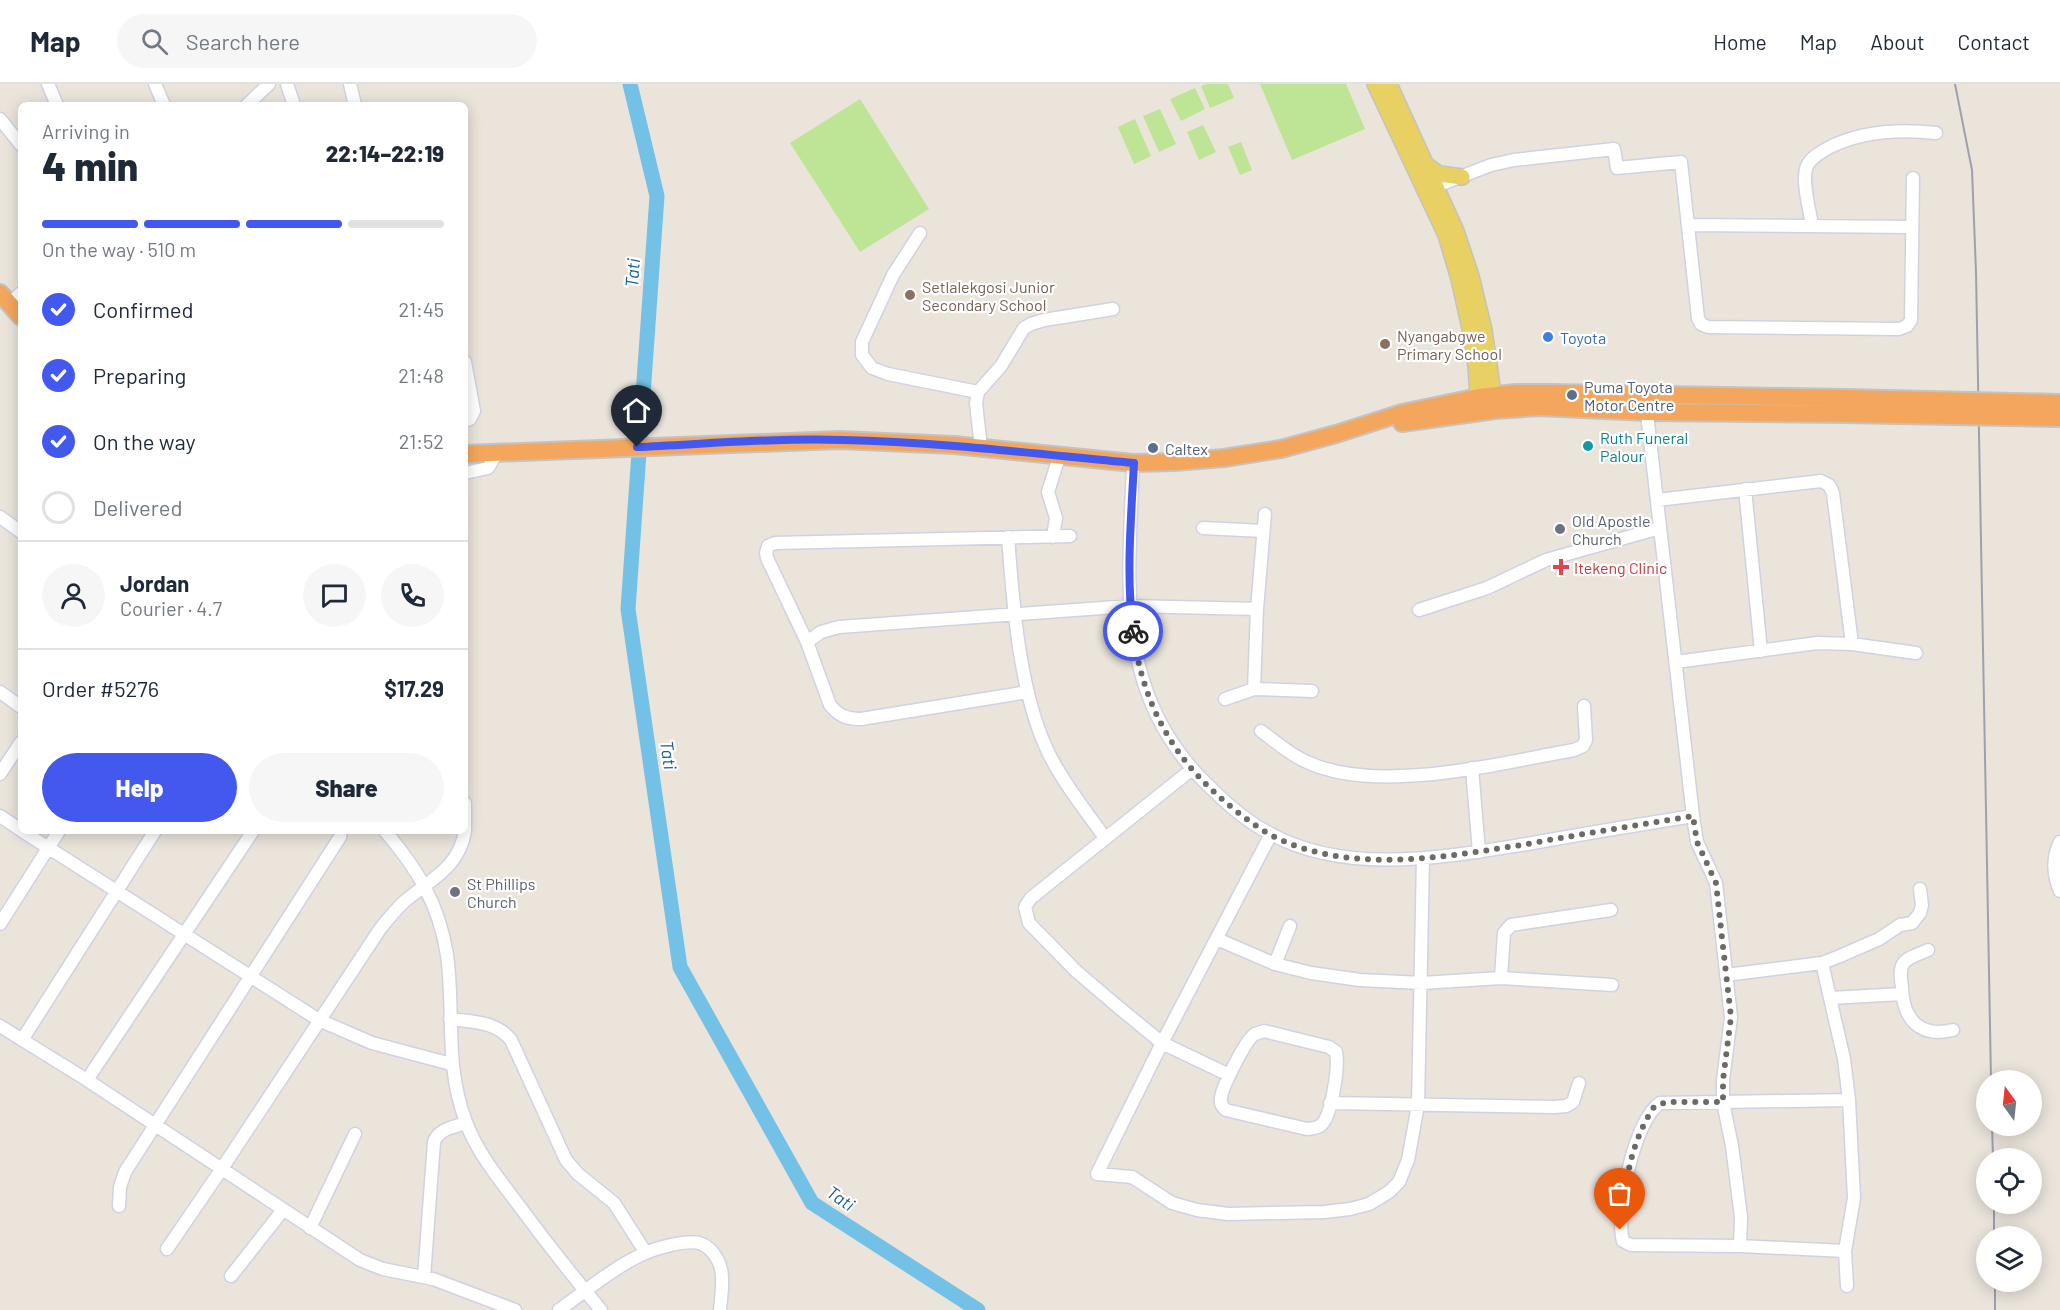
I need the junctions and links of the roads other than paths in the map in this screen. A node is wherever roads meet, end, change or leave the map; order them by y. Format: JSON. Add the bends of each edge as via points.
{"nodes":[{"id":1,"x":48,"y":84,"type":"edge"},
{"id":2,"x":155,"y":84,"type":"edge"},
{"id":3,"x":269,"y":84,"type":"edge"},
{"id":4,"x":287,"y":84,"type":"edge"},
{"id":5,"x":350,"y":84,"type":"edge"},
{"id":6,"x":1375,"y":84,"type":"edge"},
{"id":7,"x":1389,"y":84,"type":"edge"},
{"id":8,"x":56,"y":102,"type":"edge"},
{"id":9,"x":163,"y":102,"type":"edge"},
{"id":10,"x":250,"y":102,"type":"edge"},
{"id":11,"x":293,"y":102,"type":"edge"},
{"id":12,"x":354,"y":102,"type":"edge"},
{"id":13,"x":0,"y":119,"type":"edge"},
{"id":14,"x":1936,"y":133,"type":"dead end"},
{"id":15,"x":18,"y":141,"type":"edge"},
{"id":16,"x":1425,"y":164,"type":"junction"},
{"id":17,"x":1462,"y":177,"type":"junction"},
{"id":18,"x":1913,"y":178,"type":"dead end"},
{"id":19,"x":1430,"y":189,"type":"junction"},
{"id":20,"x":1446,"y":210,"type":"junction"},
{"id":21,"x":1688,"y":225,"type":"junction"},
{"id":22,"x":1812,"y":225,"type":"junction"},
{"id":23,"x":1912,"y":227,"type":"junction"},
{"id":24,"x":920,"y":234,"type":"dead end"},
{"id":25,"x":10,"y":297,"type":"edge"},
{"id":26,"x":1113,"y":309,"type":"dead end"},
{"id":27,"x":18,"y":312,"type":"edge"},
{"id":28,"x":468,"y":378,"type":"edge"},
{"id":29,"x":978,"y":392,"type":"junction"},
{"id":30,"x":1645,"y":394,"type":"junction"},
{"id":31,"x":1487,"y":403,"type":"junction"},
{"id":32,"x":2060,"y":403,"type":"edge"},
{"id":33,"x":1846,"y":406,"type":"junction"},
{"id":34,"x":1647,"y":412,"type":"junction"},
{"id":35,"x":2060,"y":418,"type":"edge"},
{"id":36,"x":468,"y":420,"type":"edge"},
{"id":37,"x":981,"y":448,"type":"junction"},
{"id":38,"x":497,"y":453,"type":"junction"},
{"id":39,"x":468,"y":454,"type":"edge"},
{"id":40,"x":1059,"y":457,"type":"junction"},
{"id":41,"x":1134,"y":463,"type":"junction"},
{"id":42,"x":468,"y":471,"type":"edge"},
{"id":43,"x":1745,"y":489,"type":"junction"},
{"id":44,"x":1657,"y":500,"type":"junction"},
{"id":45,"x":1265,"y":514,"type":"dead end"},
{"id":46,"x":0,"y":517,"type":"edge"},
{"id":47,"x":1203,"y":528,"type":"dead end"},
{"id":48,"x":1660,"y":528,"type":"junction"},
{"id":49,"x":18,"y":530,"type":"edge"},
{"id":50,"x":1263,"y":531,"type":"junction"},
{"id":51,"x":1070,"y":536,"type":"dead end"},
{"id":52,"x":1008,"y":537,"type":"junction"},
{"id":53,"x":1053,"y":537,"type":"junction"},
{"id":54,"x":1130,"y":606,"type":"junction"},
{"id":55,"x":1257,"y":609,"type":"junction"},
{"id":56,"x":1419,"y":610,"type":"dead end"},
{"id":57,"x":1014,"y":614,"type":"junction"},
{"id":58,"x":807,"y":642,"type":"junction"},
{"id":59,"x":1852,"y":644,"type":"junction"},
{"id":60,"x":1761,"y":651,"type":"junction"},
{"id":61,"x":1916,"y":653,"type":"dead end"},
{"id":62,"x":1676,"y":662,"type":"junction"},
{"id":63,"x":1254,"y":689,"type":"junction"},
{"id":64,"x":1312,"y":691,"type":"dead end"},
{"id":65,"x":0,"y":692,"type":"edge"},
{"id":66,"x":1028,"y":692,"type":"junction"},
{"id":67,"x":1225,"y":699,"type":"dead end"},
{"id":68,"x":18,"y":704,"type":"edge"},
{"id":69,"x":1584,"y":706,"type":"dead end"},
{"id":70,"x":1262,"y":731,"type":"dead end"},
{"id":71,"x":18,"y":747,"type":"edge"},
{"id":72,"x":1472,"y":768,"type":"junction"},
{"id":73,"x":1191,"y":770,"type":"junction"},
{"id":74,"x":0,"y":774,"type":"edge"},
{"id":75,"x":0,"y":816,"type":"edge"},
{"id":76,"x":1693,"y":816,"type":"junction"},
{"id":77,"x":18,"y":829,"type":"edge"},
{"id":78,"x":26,"y":834,"type":"edge"},
{"id":79,"x":57,"y":834,"type":"edge"},
{"id":80,"x":153,"y":834,"type":"edge"},
{"id":81,"x":251,"y":834,"type":"edge"},
{"id":82,"x":340,"y":834,"type":"edge"},
{"id":83,"x":387,"y":834,"type":"edge"},
{"id":84,"x":464,"y":834,"type":"edge"},
{"id":85,"x":1271,"y":834,"type":"junction"},
{"id":86,"x":1106,"y":838,"type":"junction"},
{"id":87,"x":2060,"y":842,"type":"edge"},
{"id":88,"x":48,"y":849,"type":"junction"},
{"id":89,"x":1479,"y":852,"type":"junction"},
{"id":90,"x":1423,"y":859,"type":"junction"},
{"id":91,"x":425,"y":885,"type":"junction"},
{"id":92,"x":1920,"y":888,"type":"dead end"},
{"id":93,"x":116,"y":890,"type":"junction"},
{"id":94,"x":2060,"y":891,"type":"edge"},
{"id":95,"x":1611,"y":910,"type":"dead end"},
{"id":96,"x":0,"y":924,"type":"edge"},
{"id":97,"x":1290,"y":926,"type":"dead end"},
{"id":98,"x":184,"y":936,"type":"junction"},
{"id":99,"x":1217,"y":939,"type":"junction"},
{"id":100,"x":1928,"y":950,"type":"dead end"},
{"id":101,"x":1822,"y":963,"type":"junction"},
{"id":102,"x":1275,"y":964,"type":"junction"},
{"id":103,"x":1726,"y":975,"type":"junction"},
{"id":104,"x":251,"y":977,"type":"junction"},
{"id":105,"x":1501,"y":978,"type":"junction"},
{"id":106,"x":1422,"y":983,"type":"junction"},
{"id":107,"x":1612,"y":985,"type":"dead end"},
{"id":108,"x":1902,"y":994,"type":"junction"},
{"id":109,"x":1831,"y":998,"type":"junction"},
{"id":110,"x":450,"y":1019,"type":"junction"},
{"id":111,"x":320,"y":1020,"type":"junction"},
{"id":112,"x":0,"y":1026,"type":"edge"},
{"id":113,"x":1953,"y":1030,"type":"dead end"},
{"id":114,"x":22,"y":1040,"type":"junction"},
{"id":115,"x":1162,"y":1042,"type":"junction"},
{"id":116,"x":452,"y":1064,"type":"junction"},
{"id":117,"x":1230,"y":1075,"type":"junction"},
{"id":118,"x":87,"y":1080,"type":"junction"},
{"id":119,"x":1579,"y":1083,"type":"dead end"},
{"id":120,"x":1850,"y":1100,"type":"junction"},
{"id":121,"x":1723,"y":1102,"type":"junction"},
{"id":122,"x":1330,"y":1103,"type":"junction"},
{"id":123,"x":1418,"y":1105,"type":"junction"},
{"id":124,"x":466,"y":1123,"type":"junction"},
{"id":125,"x":155,"y":1126,"type":"junction"},
{"id":126,"x":355,"y":1134,"type":"dead end"},
{"id":127,"x":221,"y":1170,"type":"junction"},
{"id":128,"x":119,"y":1206,"type":"dead end"},
{"id":129,"x":283,"y":1210,"type":"junction"},
{"id":130,"x":310,"y":1228,"type":"junction"},
{"id":131,"x":1740,"y":1246,"type":"junction"},
{"id":132,"x":167,"y":1249,"type":"dead end"},
{"id":133,"x":1845,"y":1251,"type":"junction"},
{"id":134,"x":646,"y":1253,"type":"junction"},
{"id":135,"x":231,"y":1276,"type":"dead end"},
{"id":136,"x":424,"y":1276,"type":"junction"},
{"id":137,"x":1848,"y":1286,"type":"dead end"},
{"id":138,"x":586,"y":1291,"type":"junction"},
{"id":139,"x":515,"y":1310,"type":"edge"},
{"id":140,"x":559,"y":1310,"type":"edge"},
{"id":141,"x":601,"y":1310,"type":"edge"},
{"id":142,"x":720,"y":1310,"type":"edge"}],
"edges":[{"from":1,"to":8,"type":"street"},
{"from":2,"to":9,"type":"street"},
{"from":3,"to":10,"type":"street"},
{"from":4,"to":11,"type":"street"},
{"from":5,"to":12,"type":"street"},
{"from":6,"to":19,"type":"main road"},
{"from":7,"to":16,"type":"main road"},
{"from":13,"to":15,"type":"street"},
{"from":14,"to":22,"type":"street","via":[[1866,135],[1818,153],[1805,174]]},
{"from":16,"to":17,"type":"main road","via":[[1439,174]]},
{"from":16,"to":19,"type":"main road"},
{"from":17,"to":19,"type":"street"},
{"from":17,"to":20,"type":"main road","via":[[1448,192]]},
{"from":17,"to":21,"type":"street","via":[[1515,160],[1614,150],[1617,168],[1680,162]]},
{"from":18,"to":23,"type":"street"},
{"from":19,"to":20,"type":"main road"},
{"from":19,"to":31,"type":"main road","via":[[1459,279]]},
{"from":20,"to":31,"type":"main road","via":[[1471,276],[1484,330]]},
{"from":21,"to":22,"type":"street"},
{"from":21,"to":23,"type":"street","via":[[1701,324],[1899,329],[1911,320]]},
{"from":22,"to":23,"type":"street"},
{"from":24,"to":29,"type":"street","via":[[893,275],[862,342],[862,355],[872,368],[888,374]]},
{"from":25,"to":27,"type":"highway"},
{"from":26,"to":29,"type":"street","via":[[1031,324],[1019,334],[1001,366]]},
{"from":28,"to":36,"type":"street","via":[[474,411]]},
{"from":29,"to":37,"type":"street"},
{"from":30,"to":31,"type":"highway","via":[[1516,393]]},
{"from":30,"to":33,"type":"highway"},
{"from":30,"to":34,"type":"street"},
{"from":31,"to":34,"type":"highway"},
{"from":31,"to":41,"type":"highway","via":[[1402,413],[1281,449],[1224,458]]},
{"from":32,"to":33,"type":"highway","bridge":true},
{"from":33,"to":34,"type":"highway"},
{"from":33,"to":35,"type":"highway","bridge":true},
{"from":34,"to":44,"type":"street"},
{"from":37,"to":38,"type":"highway","via":[[840,440]]},
{"from":37,"to":40,"type":"highway"},
{"from":38,"to":39,"type":"highway"},
{"from":38,"to":42,"type":"street","via":[[488,468]]},
{"from":40,"to":41,"type":"highway"},
{"from":40,"to":53,"type":"street","via":[[1048,492],[1056,518]]},
{"from":41,"to":54,"type":"street"},
{"from":43,"to":44,"type":"street"},
{"from":43,"to":59,"type":"street","via":[[1821,481],[1829,485]]},
{"from":43,"to":60,"type":"street"},
{"from":44,"to":48,"type":"street"},
{"from":45,"to":50,"type":"street"},
{"from":46,"to":49,"type":"street"},
{"from":47,"to":50,"type":"street"},
{"from":48,"to":56,"type":"street","via":[[1546,560],[1487,588]]},
{"from":48,"to":62,"type":"street"},
{"from":50,"to":55,"type":"street"},
{"from":51,"to":53,"type":"street"},
{"from":52,"to":53,"type":"street"},
{"from":52,"to":57,"type":"street"},
{"from":52,"to":58,"type":"street","via":[[768,546],[767,558]]},
{"from":54,"to":55,"type":"street"},
{"from":54,"to":57,"type":"street"},
{"from":54,"to":73,"type":"street","via":[[1138,660],[1151,703]]},
{"from":55,"to":63,"type":"street"},
{"from":57,"to":58,"type":"street","via":[[839,627],[821,632]]},
{"from":57,"to":66,"type":"street"},
{"from":58,"to":66,"type":"street","via":[[830,705],[850,719]]},
{"from":59,"to":60,"type":"street","via":[[1817,643]]},
{"from":59,"to":61,"type":"street"},
{"from":60,"to":62,"type":"street"},
{"from":62,"to":76,"type":"street"},
{"from":63,"to":64,"type":"street"},
{"from":63,"to":67,"type":"street"},
{"from":65,"to":68,"type":"street"},
{"from":66,"to":86,"type":"street","via":[[1050,756]]},
{"from":69,"to":72,"type":"street","via":[[1586,740],[1582,746]]},
{"from":70,"to":72,"type":"street","via":[[1305,762],[1347,775],[1406,776]]},
{"from":71,"to":74,"type":"street"},
{"from":72,"to":89,"type":"street"},
{"from":73,"to":85,"type":"street","via":[[1222,799]]},
{"from":73,"to":86,"type":"street"},
{"from":75,"to":77,"type":"street"},
{"from":76,"to":89,"type":"street"},
{"from":76,"to":103,"type":"street","via":[[1697,842],[1716,883]]},
{"from":78,"to":88,"type":"street"},
{"from":79,"to":88,"type":"street"},
{"from":80,"to":93,"type":"street"},
{"from":81,"to":98,"type":"street"},
{"from":82,"to":104,"type":"street"},
{"from":83,"to":91,"type":"street"},
{"from":84,"to":91,"type":"street","via":[[459,854]]},
{"from":85,"to":90,"type":"street","via":[[1302,846],[1359,859]]},
{"from":85,"to":99,"type":"street"},
{"from":86,"to":115,"type":"street","via":[[1031,898],[1025,907],[1026,916],[1076,971]]},
{"from":87,"to":94,"type":"street","via":[[2054,868]]},
{"from":88,"to":93,"type":"street"},
{"from":88,"to":96,"type":"street"},
{"from":89,"to":90,"type":"street"},
{"from":90,"to":106,"type":"street"},
{"from":91,"to":110,"type":"street","via":[[447,956]]},
{"from":91,"to":111,"type":"street","via":[[387,920]]},
{"from":92,"to":101,"type":"street","via":[[1922,905],[1912,923],[1900,925],[1880,939]]},
{"from":93,"to":98,"type":"street"},
{"from":93,"to":114,"type":"street"},
{"from":95,"to":105,"type":"street","via":[[1511,926],[1504,933]]},
{"from":97,"to":102,"type":"street"},
{"from":98,"to":104,"type":"street"},
{"from":98,"to":118,"type":"street"},
{"from":99,"to":102,"type":"street"},
{"from":99,"to":115,"type":"street"},
{"from":100,"to":108,"type":"street","via":[[1903,965]]},
{"from":101,"to":103,"type":"street"},
{"from":101,"to":109,"type":"street"},
{"from":102,"to":106,"type":"street","via":[[1360,980]]},
{"from":103,"to":121,"type":"street","via":[[1731,1017]]},
{"from":104,"to":111,"type":"street"},
{"from":104,"to":125,"type":"street"},
{"from":105,"to":106,"type":"street"},
{"from":105,"to":107,"type":"street"},
{"from":106,"to":123,"type":"street"},
{"from":108,"to":109,"type":"street"},
{"from":108,"to":113,"type":"street","via":[[1909,1019],[1920,1028],[1941,1033]]},
{"from":109,"to":120,"type":"street"},
{"from":110,"to":116,"type":"street"},
{"from":110,"to":134,"type":"street","via":[[493,1026],[511,1040],[566,1160],[614,1203]]},
{"from":111,"to":116,"type":"street","via":[[372,1043]]},
{"from":111,"to":127,"type":"street"},
{"from":112,"to":114,"type":"street"},
{"from":114,"to":118,"type":"street"},
{"from":115,"to":117,"type":"street"},
{"from":115,"to":123,"type":"street","via":[[1097,1174],[1132,1177],[1165,1200],[1182,1206],[1254,1214],[1324,1212],[1370,1204],[1399,1182],[1408,1161]]},
{"from":116,"to":124,"type":"street"},
{"from":117,"to":122,"type":"street","via":[[1220,1098],[1226,1110],[1307,1129],[1323,1124]]},
{"from":117,"to":122,"type":"street","via":[[1250,1039],[1264,1031],[1329,1047],[1338,1060]]},
{"from":118,"to":125,"type":"street"},
{"from":119,"to":123,"type":"street","via":[[1573,1102],[1566,1106]]},
{"from":120,"to":121,"type":"street"},
{"from":120,"to":133,"type":"street","via":[[1854,1198]]},
{"from":121,"to":131,"type":"street","via":[[1740,1206]]},
{"from":121,"to":131,"type":"street","via":[[1666,1102],[1654,1107],[1627,1171],[1620,1230],[1623,1241],[1631,1245]]},
{"from":122,"to":123,"type":"street"},
{"from":124,"to":136,"type":"street","via":[[440,1132],[434,1142]]},
{"from":124,"to":138,"type":"street","via":[[496,1176]]},
{"from":125,"to":127,"type":"street"},
{"from":125,"to":128,"type":"street","via":[[125,1172]]},
{"from":126,"to":130,"type":"street"},
{"from":127,"to":129,"type":"street"},
{"from":127,"to":132,"type":"street"},
{"from":129,"to":130,"type":"street"},
{"from":129,"to":135,"type":"street"},
{"from":130,"to":136,"type":"street","via":[[371,1266]]},
{"from":131,"to":133,"type":"street"},
{"from":133,"to":137,"type":"street"},
{"from":134,"to":138,"type":"street"},
{"from":134,"to":142,"type":"street","via":[[694,1242],[711,1250],[723,1280]]},
{"from":136,"to":139,"type":"street"},
{"from":138,"to":140,"type":"street"},
{"from":138,"to":141,"type":"street"}]}
